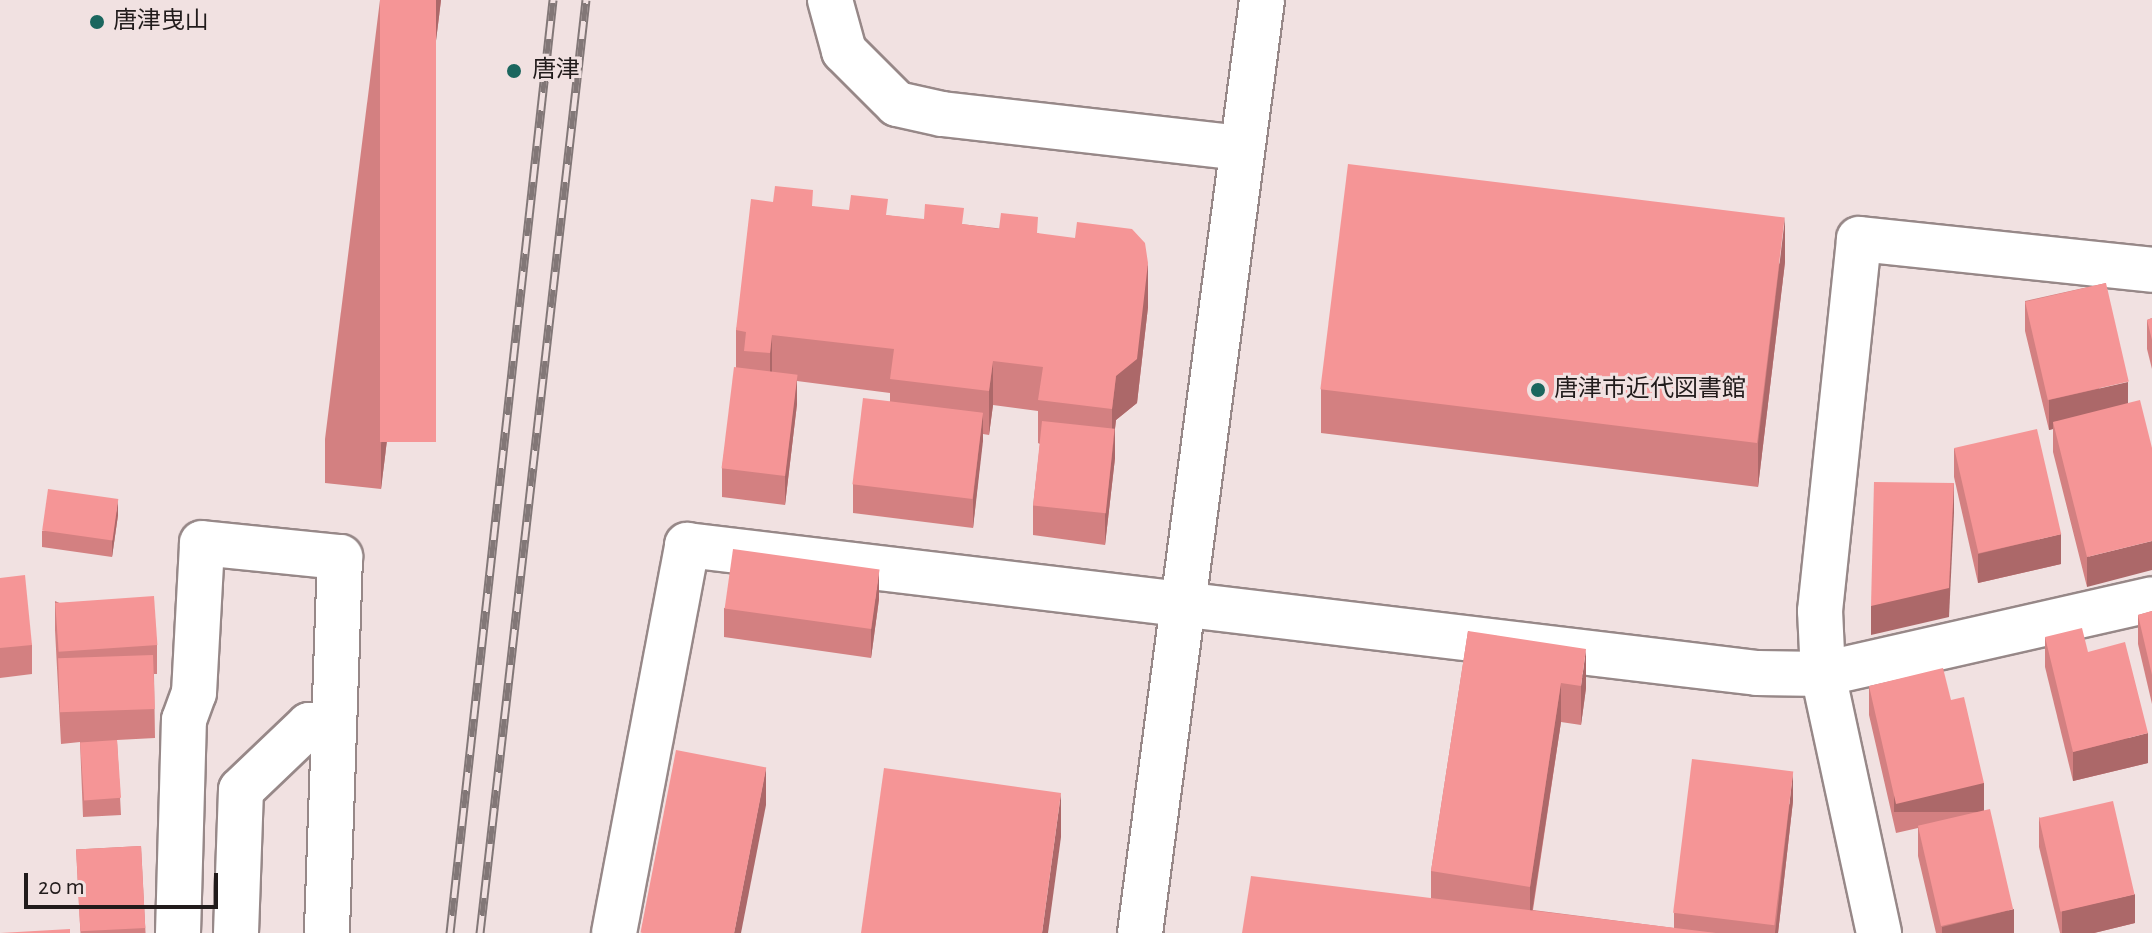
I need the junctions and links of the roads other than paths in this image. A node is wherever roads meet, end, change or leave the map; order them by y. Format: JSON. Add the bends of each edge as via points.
{"nodes":[{"id":1,"x":830,"y":0,"type":"edge"},
{"id":2,"x":1262,"y":0,"type":"edge"},
{"id":3,"x":1242,"y":148,"type":"junction"},
{"id":4,"x":2152,"y":270,"type":"edge"},
{"id":5,"x":2152,"y":599,"type":"edge"},
{"id":6,"x":1184,"y":601,"type":"junction"},
{"id":7,"x":1823,"y":674,"type":"junction"},
{"id":8,"x":334,"y":725,"type":"junction"},
{"id":9,"x":178,"y":933,"type":"edge"},
{"id":10,"x":236,"y":933,"type":"edge"},
{"id":11,"x":327,"y":933,"type":"edge"},
{"id":12,"x":614,"y":933,"type":"edge"},
{"id":13,"x":1140,"y":933,"type":"edge"},
{"id":14,"x":1879,"y":933,"type":"edge"}],
"edges":[{"from":1,"to":3,"type":"street","via":[[844,51],[897,104],[942,114]]},
{"from":2,"to":3,"type":"street"},
{"from":3,"to":6,"type":"street"},
{"from":4,"to":7,"type":"street","via":[[1859,239],[1820,611]]},
{"from":5,"to":7,"type":"street"},
{"from":6,"to":7,"type":"street","via":[[1757,673]]},
{"from":6,"to":12,"type":"street","via":[[687,545]]},
{"from":6,"to":13,"type":"street"},
{"from":7,"to":14,"type":"street"},
{"from":8,"to":9,"type":"street","via":[[340,557],[202,543],[194,693],[184,720]]},
{"from":8,"to":10,"type":"street","via":[[309,725],[241,790]]},
{"from":8,"to":11,"type":"street"}]}
